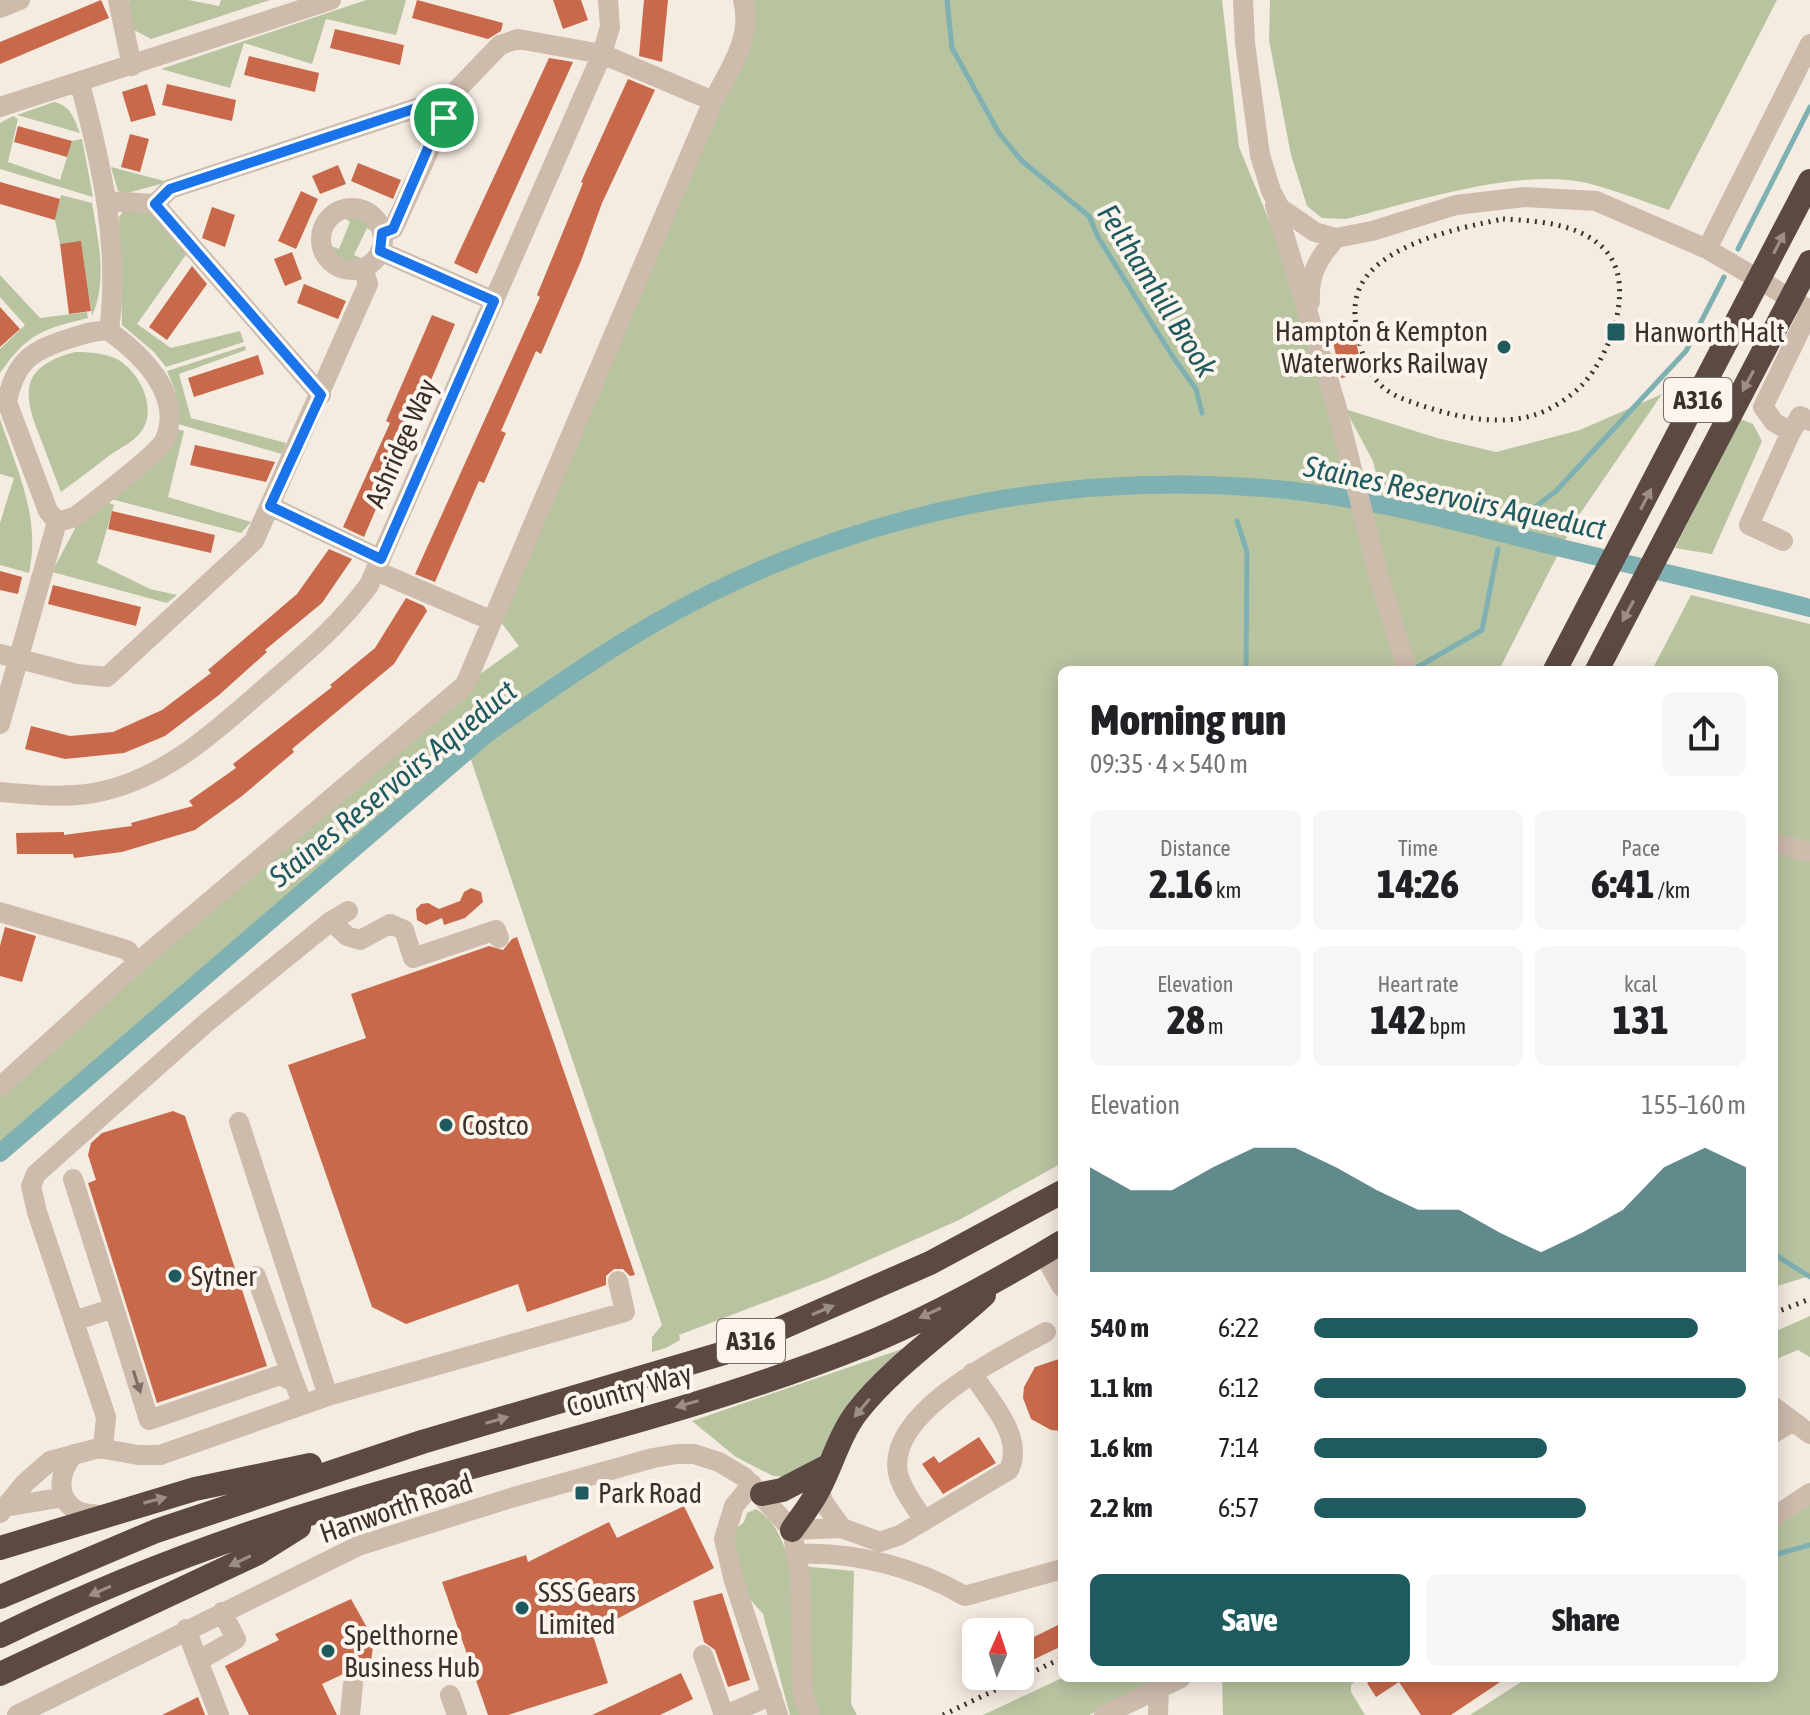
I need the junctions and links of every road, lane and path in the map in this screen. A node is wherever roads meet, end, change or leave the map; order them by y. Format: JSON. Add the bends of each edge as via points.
{"nodes":[{"id":1,"x":20,"y":0,"type":"edge"},
{"id":2,"x":118,"y":0,"type":"edge"},
{"id":3,"x":331,"y":0,"type":"edge"},
{"id":4,"x":608,"y":0,"type":"edge"},
{"id":5,"x":743,"y":0,"type":"edge"},
{"id":6,"x":1243,"y":0,"type":"edge"},
{"id":7,"x":0,"y":8,"type":"edge"},
{"id":8,"x":1810,"y":44,"type":"edge"},
{"id":9,"x":602,"y":54,"type":"junction"},
{"id":10,"x":132,"y":66,"type":"junction"},
{"id":11,"x":80,"y":84,"type":"junction"},
{"id":12,"x":450,"y":97,"type":"junction"},
{"id":13,"x":713,"y":101,"type":"junction"},
{"id":14,"x":0,"y":107,"type":"edge"},
{"id":15,"x":1810,"y":181,"type":"edge"},
{"id":16,"x":1271,"y":191,"type":"junction"},
{"id":17,"x":107,"y":201,"type":"junction"},
{"id":18,"x":155,"y":204,"type":"junction"},
{"id":19,"x":1336,"y":238,"type":"junction"},
{"id":20,"x":381,"y":242,"type":"junction"},
{"id":21,"x":1707,"y":249,"type":"junction"},
{"id":22,"x":1810,"y":262,"type":"edge"},
{"id":23,"x":363,"y":268,"type":"junction"},
{"id":24,"x":494,"y":301,"type":"junction"},
{"id":25,"x":1810,"y":310,"type":"edge"},
{"id":26,"x":1312,"y":330,"type":"junction"},
{"id":27,"x":109,"y":331,"type":"junction"},
{"id":28,"x":321,"y":395,"type":"junction"},
{"id":29,"x":1810,"y":421,"type":"edge"},
{"id":30,"x":1791,"y":432,"type":"junction"},
{"id":31,"x":270,"y":506,"type":"junction"},
{"id":32,"x":57,"y":522,"type":"junction"},
{"id":33,"x":1783,"y":541,"type":"dead end"},
{"id":34,"x":378,"y":565,"type":"junction"},
{"id":35,"x":490,"y":620,"type":"junction"},
{"id":36,"x":9,"y":657,"type":"edge"},
{"id":37,"x":1406,"y":666,"type":"edge"},
{"id":38,"x":1557,"y":666,"type":"edge"},
{"id":39,"x":1599,"y":666,"type":"edge"},
{"id":40,"x":0,"y":724,"type":"edge"},
{"id":41,"x":0,"y":792,"type":"edge"},
{"id":42,"x":1778,"y":844,"type":"edge"},
{"id":43,"x":1810,"y":852,"type":"edge"},
{"id":44,"x":0,"y":912,"type":"edge"},
{"id":45,"x":499,"y":938,"type":"dead end"},
{"id":46,"x":138,"y":962,"type":"junction"},
{"id":47,"x":0,"y":1087,"type":"edge"},
{"id":48,"x":239,"y":1122,"type":"dead end"},
{"id":49,"x":73,"y":1179,"type":"dead end"},
{"id":50,"x":1058,"y":1194,"type":"edge"},
{"id":51,"x":1052,"y":1248,"type":"edge"},
{"id":52,"x":1058,"y":1271,"type":"edge"},
{"id":53,"x":256,"y":1276,"type":"dead end"},
{"id":54,"x":1001,"y":1279,"type":"junction"},
{"id":55,"x":618,"y":1281,"type":"dead end"},
{"id":56,"x":114,"y":1308,"type":"junction"},
{"id":57,"x":74,"y":1321,"type":"junction"},
{"id":58,"x":1046,"y":1332,"type":"dead end"},
{"id":59,"x":972,"y":1373,"type":"junction"},
{"id":60,"x":294,"y":1382,"type":"junction"},
{"id":61,"x":328,"y":1396,"type":"junction"},
{"id":62,"x":303,"y":1405,"type":"junction"},
{"id":63,"x":1778,"y":1410,"type":"edge"},
{"id":64,"x":1793,"y":1421,"type":"junction"},
{"id":65,"x":1778,"y":1430,"type":"edge"},
{"id":66,"x":1810,"y":1434,"type":"edge"},
{"id":67,"x":422,"y":1442,"type":"junction"},
{"id":68,"x":103,"y":1448,"type":"junction"},
{"id":69,"x":74,"y":1454,"type":"junction"},
{"id":70,"x":828,"y":1466,"type":"junction"},
{"id":71,"x":757,"y":1489,"type":"junction"},
{"id":72,"x":819,"y":1490,"type":"junction"},
{"id":73,"x":1810,"y":1493,"type":"edge"},
{"id":74,"x":64,"y":1497,"type":"junction"},
{"id":75,"x":331,"y":1507,"type":"junction"},
{"id":76,"x":2,"y":1510,"type":"edge"},
{"id":77,"x":1778,"y":1514,"type":"edge"},
{"id":78,"x":102,"y":1515,"type":"junction"},
{"id":79,"x":924,"y":1521,"type":"junction"},
{"id":80,"x":842,"y":1528,"type":"junction"},
{"id":81,"x":792,"y":1530,"type":"junction"},
{"id":82,"x":0,"y":1548,"type":"edge"},
{"id":83,"x":798,"y":1554,"type":"junction"},
{"id":84,"x":1058,"y":1570,"type":"edge"},
{"id":85,"x":0,"y":1597,"type":"edge"},
{"id":86,"x":222,"y":1612,"type":"junction"},
{"id":87,"x":186,"y":1629,"type":"junction"},
{"id":88,"x":0,"y":1636,"type":"edge"},
{"id":89,"x":703,"y":1655,"type":"dead end"},
{"id":90,"x":198,"y":1661,"type":"junction"},
{"id":91,"x":0,"y":1674,"type":"edge"},
{"id":92,"x":1172,"y":1682,"type":"edge"},
{"id":93,"x":353,"y":1684,"type":"dead end"},
{"id":94,"x":1159,"y":1688,"type":"junction"},
{"id":95,"x":450,"y":1695,"type":"dead end"},
{"id":96,"x":775,"y":1705,"type":"edge"},
{"id":97,"x":21,"y":1714,"type":"edge"},
{"id":98,"x":219,"y":1715,"type":"edge"},
{"id":99,"x":350,"y":1715,"type":"edge"},
{"id":100,"x":457,"y":1715,"type":"edge"},
{"id":101,"x":725,"y":1715,"type":"edge"},
{"id":102,"x":810,"y":1715,"type":"edge"},
{"id":103,"x":1104,"y":1715,"type":"edge"},
{"id":104,"x":1158,"y":1715,"type":"edge"}],
"edges":[{"from":1,"to":7,"type":"street"},
{"from":2,"to":10,"type":"street"},
{"from":3,"to":10,"type":"street"},
{"from":4,"to":9,"type":"street","name":"Ashridge Way","via":[[610,27]]},
{"from":5,"to":13,"type":"street","via":[[747,15],[742,46]]},
{"from":6,"to":16,"type":"street","via":[[1260,155]]},
{"from":8,"to":21,"type":"street"},
{"from":9,"to":12,"type":"street","via":[[518,39],[500,45]]},
{"from":9,"to":13,"type":"street"},
{"from":9,"to":24,"type":"street","name":"Ashridge Way"},
{"from":10,"to":11,"type":"street"},
{"from":11,"to":14,"type":"street"},
{"from":11,"to":17,"type":"street"},
{"from":12,"to":18,"type":"street","via":[[170,189]]},
{"from":12,"to":20,"type":"street","via":[[393,229]]},
{"from":13,"to":35,"type":"street"},
{"from":38,"to":15,"type":"highway","number":"A316","one_way":true},
{"from":16,"to":19,"type":"street","via":[[1296,221]]},
{"from":16,"to":26,"type":"street"},
{"from":17,"to":18,"type":"street"},
{"from":17,"to":27,"type":"street","via":[[114,292]]},
{"from":18,"to":28,"type":"street"},
{"from":19,"to":21,"type":"street","via":[[1456,205],[1524,197],[1596,201]]},
{"from":19,"to":26,"type":"street","via":[[1311,276]]},
{"from":20,"to":23,"type":"street"},
{"from":20,"to":23,"type":"street","via":[[373,216],[354,208],[335,213],[322,228],[322,248],[334,264]]},
{"from":20,"to":24,"type":"street"},
{"from":21,"to":25,"type":"street"},
{"from":22,"to":39,"type":"highway","number":"A316","one_way":true},
{"from":23,"to":28,"type":"street","via":[[368,284]]},
{"from":24,"to":34,"type":"street","name":"Ashridge Way"},
{"from":25,"to":30,"type":"street","via":[[1763,407]]},
{"from":26,"to":37,"type":"street"},
{"from":27,"to":32,"type":"street","via":[[39,348],[21,364],[11,383],[7,402],[48,511]]},
{"from":27,"to":32,"type":"street","via":[[150,367],[166,396],[170,421],[165,442],[75,517]]},
{"from":28,"to":31,"type":"street"},
{"from":29,"to":30,"type":"street","via":[[1800,416]]},
{"from":30,"to":33,"type":"street","via":[[1749,525]]},
{"from":31,"to":34,"type":"street"},
{"from":31,"to":36,"type":"street","via":[[254,541],[107,677]]},
{"from":32,"to":36,"type":"street"},
{"from":34,"to":35,"type":"street"},
{"from":34,"to":41,"type":"street","name":"Ashridge Way","via":[[343,621],[190,753],[102,792]]},
{"from":35,"to":46,"type":"street","via":[[465,685]]},
{"from":36,"to":40,"type":"street"},
{"from":42,"to":43,"type":"street"},
{"from":44,"to":46,"type":"street","via":[[127,950]]},
{"from":45,"to":57,"type":"street","via":[[496,930],[413,958],[404,930],[390,924],[360,940],[347,936],[340,916],[207,1022],[36,1174],[31,1186],[37,1212]]},
{"from":46,"to":47,"type":"street"},
{"from":48,"to":61,"type":"street"},
{"from":49,"to":56,"type":"street"},
{"from":67,"to":50,"type":"highway","name":"Country Way","number":"A316","one_way":true,"via":[[724,1353],[930,1263]]},
{"from":51,"to":52,"type":"street"},
{"from":51,"to":54,"type":"highway","name":"Country Way","number":"A316"},
{"from":53,"to":60,"type":"street"},
{"from":54,"to":70,"type":"highway","one_way":true,"via":[[856,1413]]},
{"from":54,"to":75,"type":"highway","name":"Country Way","number":"A316","one_way":true,"via":[[865,1344],[737,1390]]},
{"from":55,"to":61,"type":"street","via":[[625,1312]]},
{"from":56,"to":57,"type":"street"},
{"from":56,"to":60,"type":"street","one_way":true,"via":[[149,1420],[280,1375]]},
{"from":57,"to":68,"type":"street","via":[[106,1417]]},
{"from":58,"to":59,"type":"street"},
{"from":59,"to":79,"type":"street","via":[[934,1400],[914,1423],[896,1462],[898,1476]]},
{"from":59,"to":79,"type":"street","via":[[1012,1437],[1013,1461],[1009,1470]]},
{"from":60,"to":62,"type":"street"},
{"from":61,"to":62,"type":"street"},
{"from":62,"to":68,"type":"street","via":[[160,1455]]},
{"from":63,"to":64,"type":"street"},
{"from":64,"to":65,"type":"street"},
{"from":64,"to":66,"type":"street"},
{"from":78,"to":67,"type":"highway","number":"A316","one_way":true,"via":[[195,1489]]},
{"from":67,"to":85,"type":"highway","number":"A316","via":[[156,1531]]},
{"from":68,"to":69,"type":"street"},
{"from":69,"to":74,"type":"street","via":[[62,1474]]},
{"from":69,"to":76,"type":"street","via":[[50,1461]]},
{"from":70,"to":71,"type":"highway","via":[[782,1490]]},
{"from":70,"to":72,"type":"highway"},
{"from":71,"to":81,"type":"street"},
{"from":71,"to":86,"type":"street","name":"Hanworth Road","via":[[719,1462],[694,1454],[653,1458],[358,1546]]},
{"from":71,"to":96,"type":"street","via":[[734,1506],[724,1539]]},
{"from":72,"to":80,"type":"street"},
{"from":72,"to":81,"type":"highway"},
{"from":73,"to":77,"type":"street"},
{"from":74,"to":76,"type":"street"},
{"from":74,"to":78,"type":"street","via":[[76,1510]]},
{"from":75,"to":88,"type":"highway","number":"A316","one_way":true,"via":[[142,1573]]},
{"from":75,"to":91,"type":"highway","number":"A316","one_way":true,"via":[[256,1554]]},
{"from":78,"to":82,"type":"highway","number":"A316"},
{"from":79,"to":80,"type":"street","via":[[880,1542]]},
{"from":80,"to":81,"type":"street"},
{"from":81,"to":83,"type":"street"},
{"from":83,"to":84,"type":"street","via":[[864,1560],[936,1579],[965,1596]]},
{"from":83,"to":102,"type":"street","via":[[801,1675]]},
{"from":86,"to":87,"type":"street","name":"Hanworth Road"},
{"from":86,"to":90,"type":"street","via":[[236,1639]]},
{"from":87,"to":90,"type":"street"},
{"from":87,"to":97,"type":"street","name":"Hanworth Road"},
{"from":89,"to":101,"type":"street"},
{"from":90,"to":98,"type":"street"},
{"from":92,"to":94,"type":"street"},
{"from":93,"to":99,"type":"street"},
{"from":94,"to":103,"type":"street"},
{"from":94,"to":104,"type":"street"},
{"from":95,"to":100,"type":"street"},
{"from":96,"to":101,"type":"street"}]}
